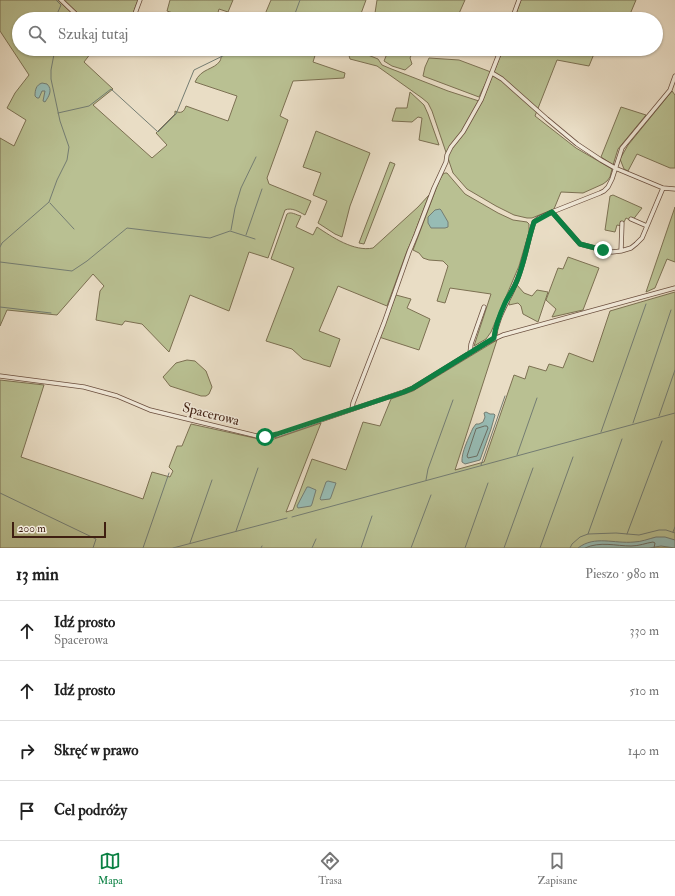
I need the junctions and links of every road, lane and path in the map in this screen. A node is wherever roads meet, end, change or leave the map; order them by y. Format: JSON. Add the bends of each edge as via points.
{"nodes":[{"id":1,"x":61,"y":0,"type":"edge"},
{"id":2,"x":140,"y":0,"type":"edge"},
{"id":3,"x":519,"y":0,"type":"edge"},
{"id":4,"x":74,"y":12,"type":"edge"},
{"id":5,"x":136,"y":12,"type":"edge"},
{"id":6,"x":515,"y":12,"type":"edge"},
{"id":7,"x":498,"y":56,"type":"edge"},
{"id":8,"x":492,"y":73,"type":"junction"},
{"id":9,"x":675,"y":76,"type":"edge"},
{"id":10,"x":615,"y":168,"type":"junction"},
{"id":11,"x":663,"y":188,"type":"junction"},
{"id":12,"x":675,"y":189,"type":"edge"},
{"id":13,"x":552,"y":212,"type":"junction"},
{"id":14,"x":632,"y":220,"type":"dead end"},
{"id":15,"x":622,"y":223,"type":"dead end"},
{"id":16,"x":647,"y":226,"type":"junction"},
{"id":17,"x":621,"y":251,"type":"junction"},
{"id":18,"x":675,"y":288,"type":"edge"},
{"id":19,"x":484,"y":307,"type":"dead end"},
{"id":20,"x":494,"y":338,"type":"junction"},
{"id":21,"x":470,"y":353,"type":"junction"},
{"id":22,"x":0,"y":376,"type":"edge"},
{"id":23,"x":352,"y":409,"type":"junction"}],
"edges":[{"from":1,"to":4,"type":"street"},
{"from":2,"to":5,"type":"street"},
{"from":3,"to":6,"type":"street"},
{"from":7,"to":8,"type":"street"},
{"from":8,"to":10,"type":"street","via":[[576,144]]},
{"from":8,"to":23,"type":"street","via":[[481,100],[447,155]]},
{"from":9,"to":10,"type":"street","via":[[670,90],[622,148]]},
{"from":10,"to":11,"type":"street"},
{"from":10,"to":13,"type":"street","via":[[612,179],[604,191]]},
{"from":11,"to":12,"type":"street"},
{"from":11,"to":16,"type":"street"},
{"from":13,"to":17,"type":"street","via":[[580,244],[612,252]]},
{"from":13,"to":20,"type":"street","via":[[534,222],[522,268],[498,321]]},
{"from":14,"to":16,"type":"street"},
{"from":15,"to":17,"type":"street"},
{"from":16,"to":17,"type":"street","via":[[636,244]]},
{"from":18,"to":20,"type":"street","name":"Spacerowa"},
{"from":19,"to":21,"type":"street"},
{"from":20,"to":21,"type":"street","name":"Spacerowa"},
{"from":21,"to":23,"type":"street","name":"Spacerowa","via":[[413,388]]},
{"from":22,"to":23,"type":"street","name":"Spacerowa","via":[[84,387],[117,396],[150,410],[257,436],[270,436]]}]}
